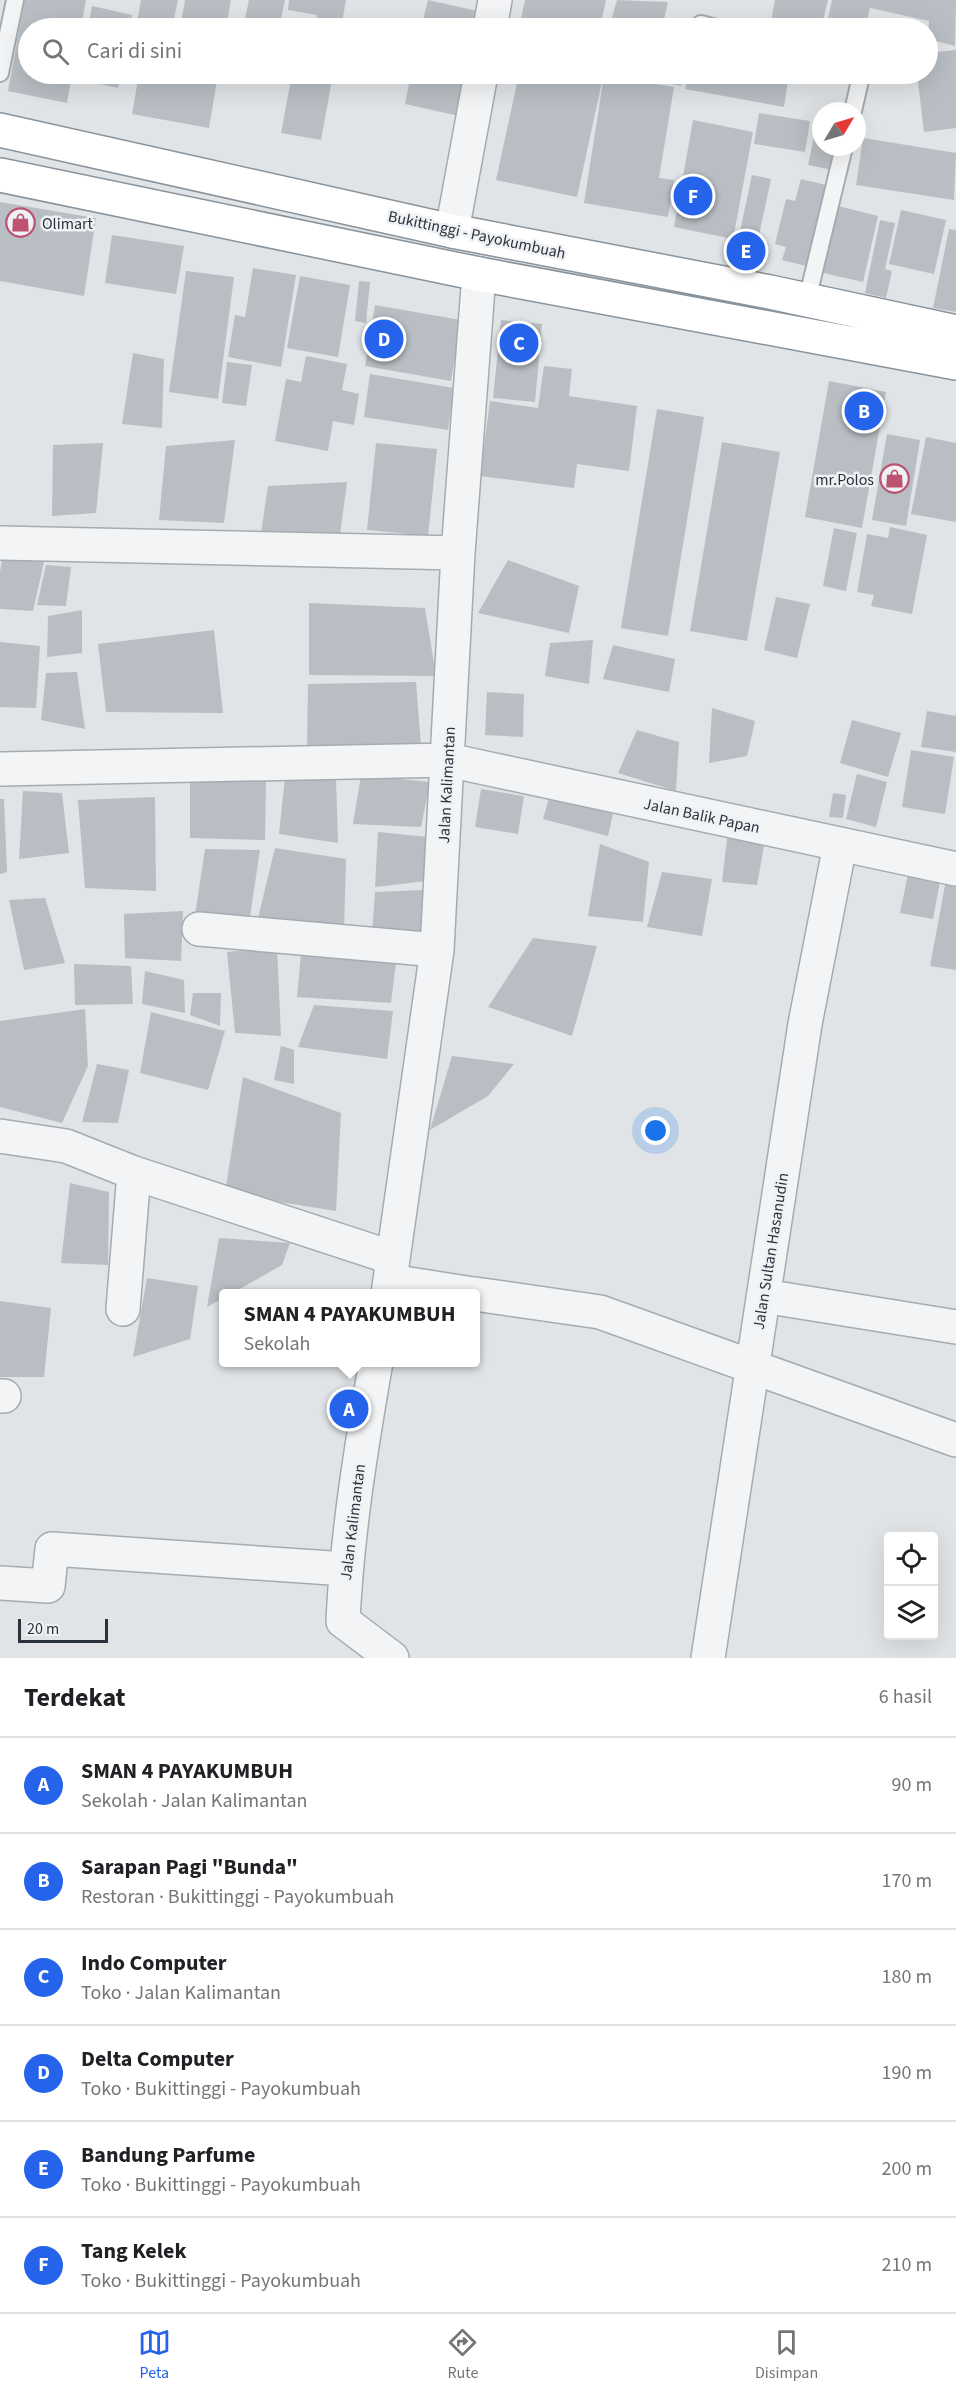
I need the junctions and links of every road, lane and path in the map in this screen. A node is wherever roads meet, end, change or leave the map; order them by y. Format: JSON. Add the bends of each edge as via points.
{"nodes":[{"id":1,"x":15,"y":0,"type":"edge"},
{"id":2,"x":495,"y":0,"type":"edge"},
{"id":3,"x":492,"y":18,"type":"edge"},
{"id":4,"x":0,"y":73,"type":"edge"},
{"id":5,"x":480,"y":84,"type":"edge"},
{"id":6,"x":859,"y":84,"type":"edge"},
{"id":7,"x":855,"y":102,"type":"edge"},
{"id":8,"x":0,"y":130,"type":"edge"},
{"id":9,"x":842,"y":156,"type":"edge"},
{"id":10,"x":0,"y":175,"type":"edge"},
{"id":11,"x":452,"y":231,"type":"junction"},
{"id":12,"x":479,"y":274,"type":"junction"},
{"id":13,"x":770,"y":292,"type":"junction"},
{"id":14,"x":807,"y":300,"type":"junction"},
{"id":15,"x":762,"y":326,"type":"junction"},
{"id":16,"x":956,"y":332,"type":"edge"},
{"id":17,"x":956,"y":363,"type":"edge"},
{"id":18,"x":0,"y":543,"type":"edge"},
{"id":19,"x":458,"y":553,"type":"junction"},
{"id":20,"x":448,"y":760,"type":"junction"},
{"id":21,"x":0,"y":769,"type":"edge"},
{"id":22,"x":840,"y":845,"type":"junction"},
{"id":23,"x":956,"y":869,"type":"edge"},
{"id":24,"x":199,"y":929,"type":"dead end"},
{"id":25,"x":437,"y":950,"type":"junction"},
{"id":26,"x":0,"y":1136,"type":"edge"},
{"id":27,"x":134,"y":1173,"type":"junction"},
{"id":28,"x":390,"y":1278,"type":"edge"},
{"id":29,"x":448,"y":1289,"type":"edge"},
{"id":30,"x":480,"y":1295,"type":"edge"},
{"id":31,"x":764,"y":1296,"type":"junction"},
{"id":32,"x":123,"y":1309,"type":"dead end"},
{"id":33,"x":956,"y":1327,"type":"edge"},
{"id":34,"x":752,"y":1365,"type":"junction"},
{"id":35,"x":375,"y":1367,"type":"edge"},
{"id":36,"x":956,"y":1440,"type":"edge"},
{"id":37,"x":346,"y":1569,"type":"junction"},
{"id":38,"x":0,"y":1583,"type":"edge"},
{"id":39,"x":392,"y":1658,"type":"edge"},
{"id":40,"x":708,"y":1658,"type":"edge"}],
"edges":[{"from":1,"to":4,"type":"lane"},
{"from":2,"to":3,"type":"street"},
{"from":5,"to":11,"type":"street"},
{"from":6,"to":7,"type":"lane"},
{"from":8,"to":11,"type":"highway","name":"Bukittinggi - Payokumbuah"},
{"from":9,"to":14,"type":"lane"},
{"from":10,"to":12,"type":"highway"},
{"from":11,"to":13,"type":"highway","name":"Bukittinggi - Payokumbuah"},
{"from":12,"to":15,"type":"highway"},
{"from":12,"to":19,"type":"street","name":"Jalan Kalimantan"},
{"from":13,"to":14,"type":"highway","name":"Bukittinggi - Payokumbuah"},
{"from":13,"to":15,"type":"highway"},
{"from":14,"to":16,"type":"highway","name":"Bukittinggi - Payokumbuah"},
{"from":15,"to":17,"type":"highway"},
{"from":18,"to":19,"type":"street"},
{"from":19,"to":20,"type":"street","name":"Jalan Kalimantan"},
{"from":20,"to":21,"type":"street","name":"Jalan Balik Papan"},
{"from":20,"to":22,"type":"street","name":"Jalan Balik Papan"},
{"from":20,"to":25,"type":"street","name":"Jalan Kalimantan"},
{"from":22,"to":23,"type":"street","name":"Jalan Balik Papan"},
{"from":22,"to":31,"type":"street","name":"Jalan Sultan Hasanudin","via":[[805,1024]]},
{"from":24,"to":25,"type":"street"},
{"from":25,"to":28,"type":"street","name":"Jalan Kalimantan"},
{"from":26,"to":27,"type":"street","via":[[66,1146]]},
{"from":27,"to":28,"type":"street"},
{"from":27,"to":32,"type":"street"},
{"from":28,"to":29,"type":"street"},
{"from":30,"to":34,"type":"street","via":[[600,1312]]},
{"from":31,"to":33,"type":"street"},
{"from":31,"to":34,"type":"street","name":"Jalan Sultan Hasanudin"},
{"from":34,"to":36,"type":"street"},
{"from":34,"to":40,"type":"street","name":"Jalan Sultan Hasanudin"},
{"from":35,"to":37,"type":"street","name":"Jalan Kalimantan","via":[[356,1476]]},
{"from":37,"to":38,"type":"street","via":[[52,1549],[48,1586]]},
{"from":37,"to":39,"type":"street","name":"Jalan Kalimantan","via":[[343,1621]]}]}
